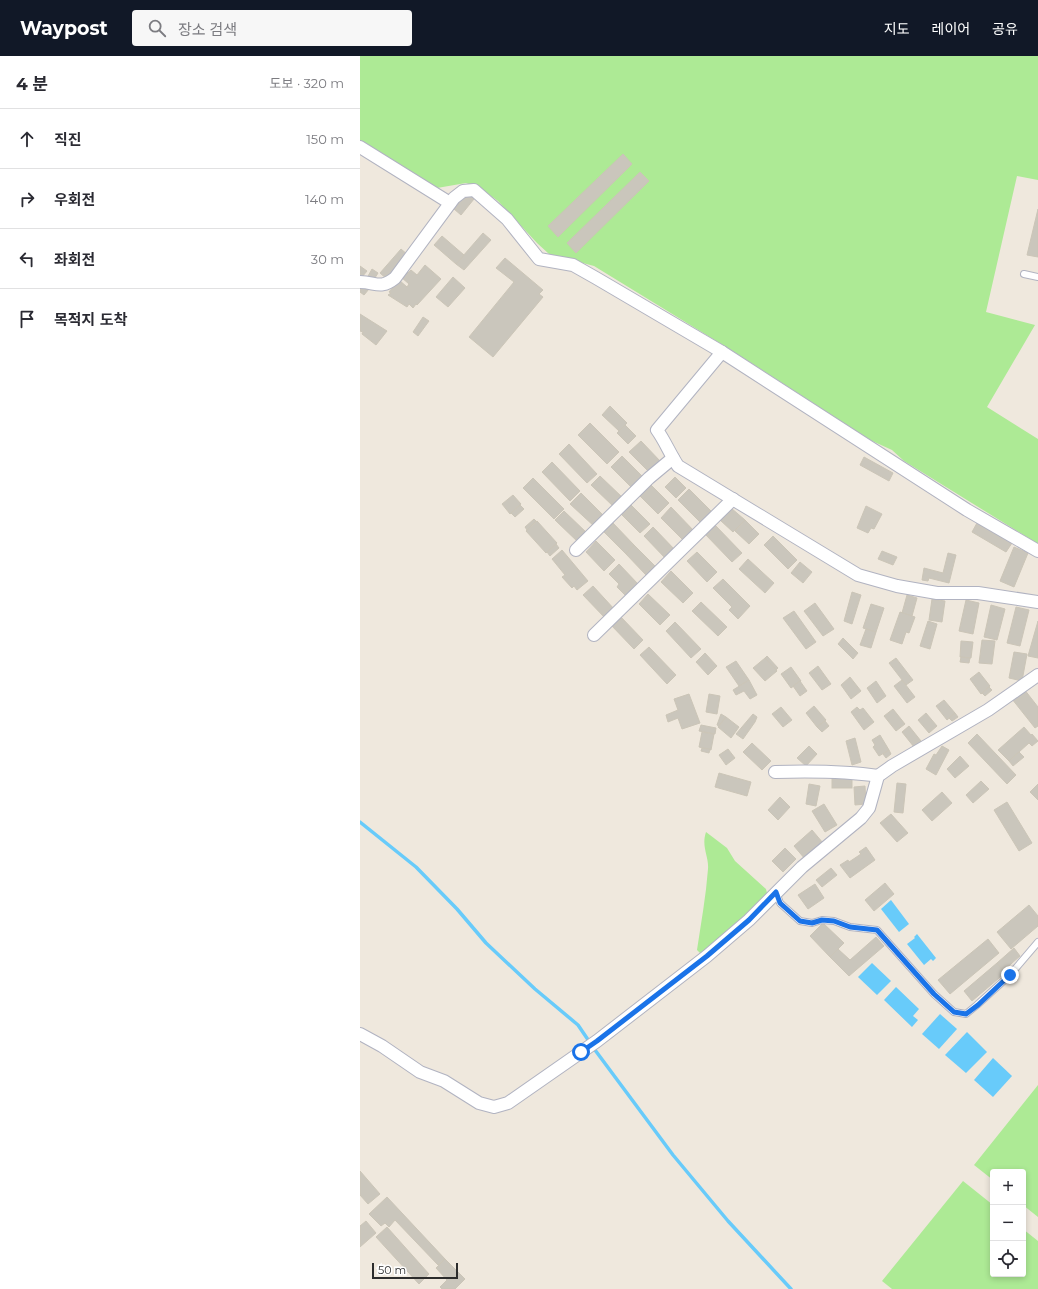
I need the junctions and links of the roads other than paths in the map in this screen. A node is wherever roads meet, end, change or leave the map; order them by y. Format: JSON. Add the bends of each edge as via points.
{"nodes":[{"id":1,"x":360,"y":147,"type":"edge"},
{"id":2,"x":450,"y":203,"type":"junction"},
{"id":3,"x":1024,"y":274,"type":"dead end"},
{"id":4,"x":1038,"y":277,"type":"edge"},
{"id":5,"x":360,"y":282,"type":"edge"},
{"id":6,"x":722,"y":352,"type":"junction"},
{"id":7,"x":673,"y":458,"type":"junction"},
{"id":8,"x":733,"y":499,"type":"junction"},
{"id":9,"x":576,"y":550,"type":"dead end"},
{"id":10,"x":1038,"y":552,"type":"edge"},
{"id":11,"x":1038,"y":602,"type":"edge"},
{"id":12,"x":594,"y":635,"type":"dead end"},
{"id":13,"x":1038,"y":675,"type":"edge"},
{"id":14,"x":775,"y":772,"type":"dead end"},
{"id":15,"x":878,"y":776,"type":"junction"},
{"id":16,"x":776,"y":892,"type":"junction"},
{"id":17,"x":1038,"y":942,"type":"edge"},
{"id":18,"x":360,"y":1034,"type":"edge"}],
"edges":[{"from":1,"to":2,"type":"street"},
{"from":2,"to":5,"type":"street","via":[[389,283],[382,286]]},
{"from":2,"to":6,"type":"street","via":[[463,191],[474,190],[507,219],[539,259],[573,265]]},
{"from":3,"to":4,"type":"lane"},
{"from":6,"to":7,"type":"street","via":[[657,430]]},
{"from":6,"to":10,"type":"street","via":[[967,510]]},
{"from":7,"to":8,"type":"street","via":[[678,466]]},
{"from":7,"to":9,"type":"street","via":[[649,478]]},
{"from":8,"to":11,"type":"street","via":[[858,575],[936,593],[978,593]]},
{"from":8,"to":12,"type":"street"},
{"from":13,"to":15,"type":"street","via":[[988,710]]},
{"from":14,"to":15,"type":"street"},
{"from":15,"to":16,"type":"street","via":[[869,808],[861,818]]},
{"from":16,"to":17,"type":"lane","via":[[780,903],[800,921],[834,921],[850,927],[877,930],[934,994],[954,1012],[966,1014],[978,1005],[1010,975]]},
{"from":16,"to":18,"type":"street","via":[[749,920],[707,956],[590,1046],[508,1103],[494,1107],[479,1103],[444,1081],[420,1072]]}]}
